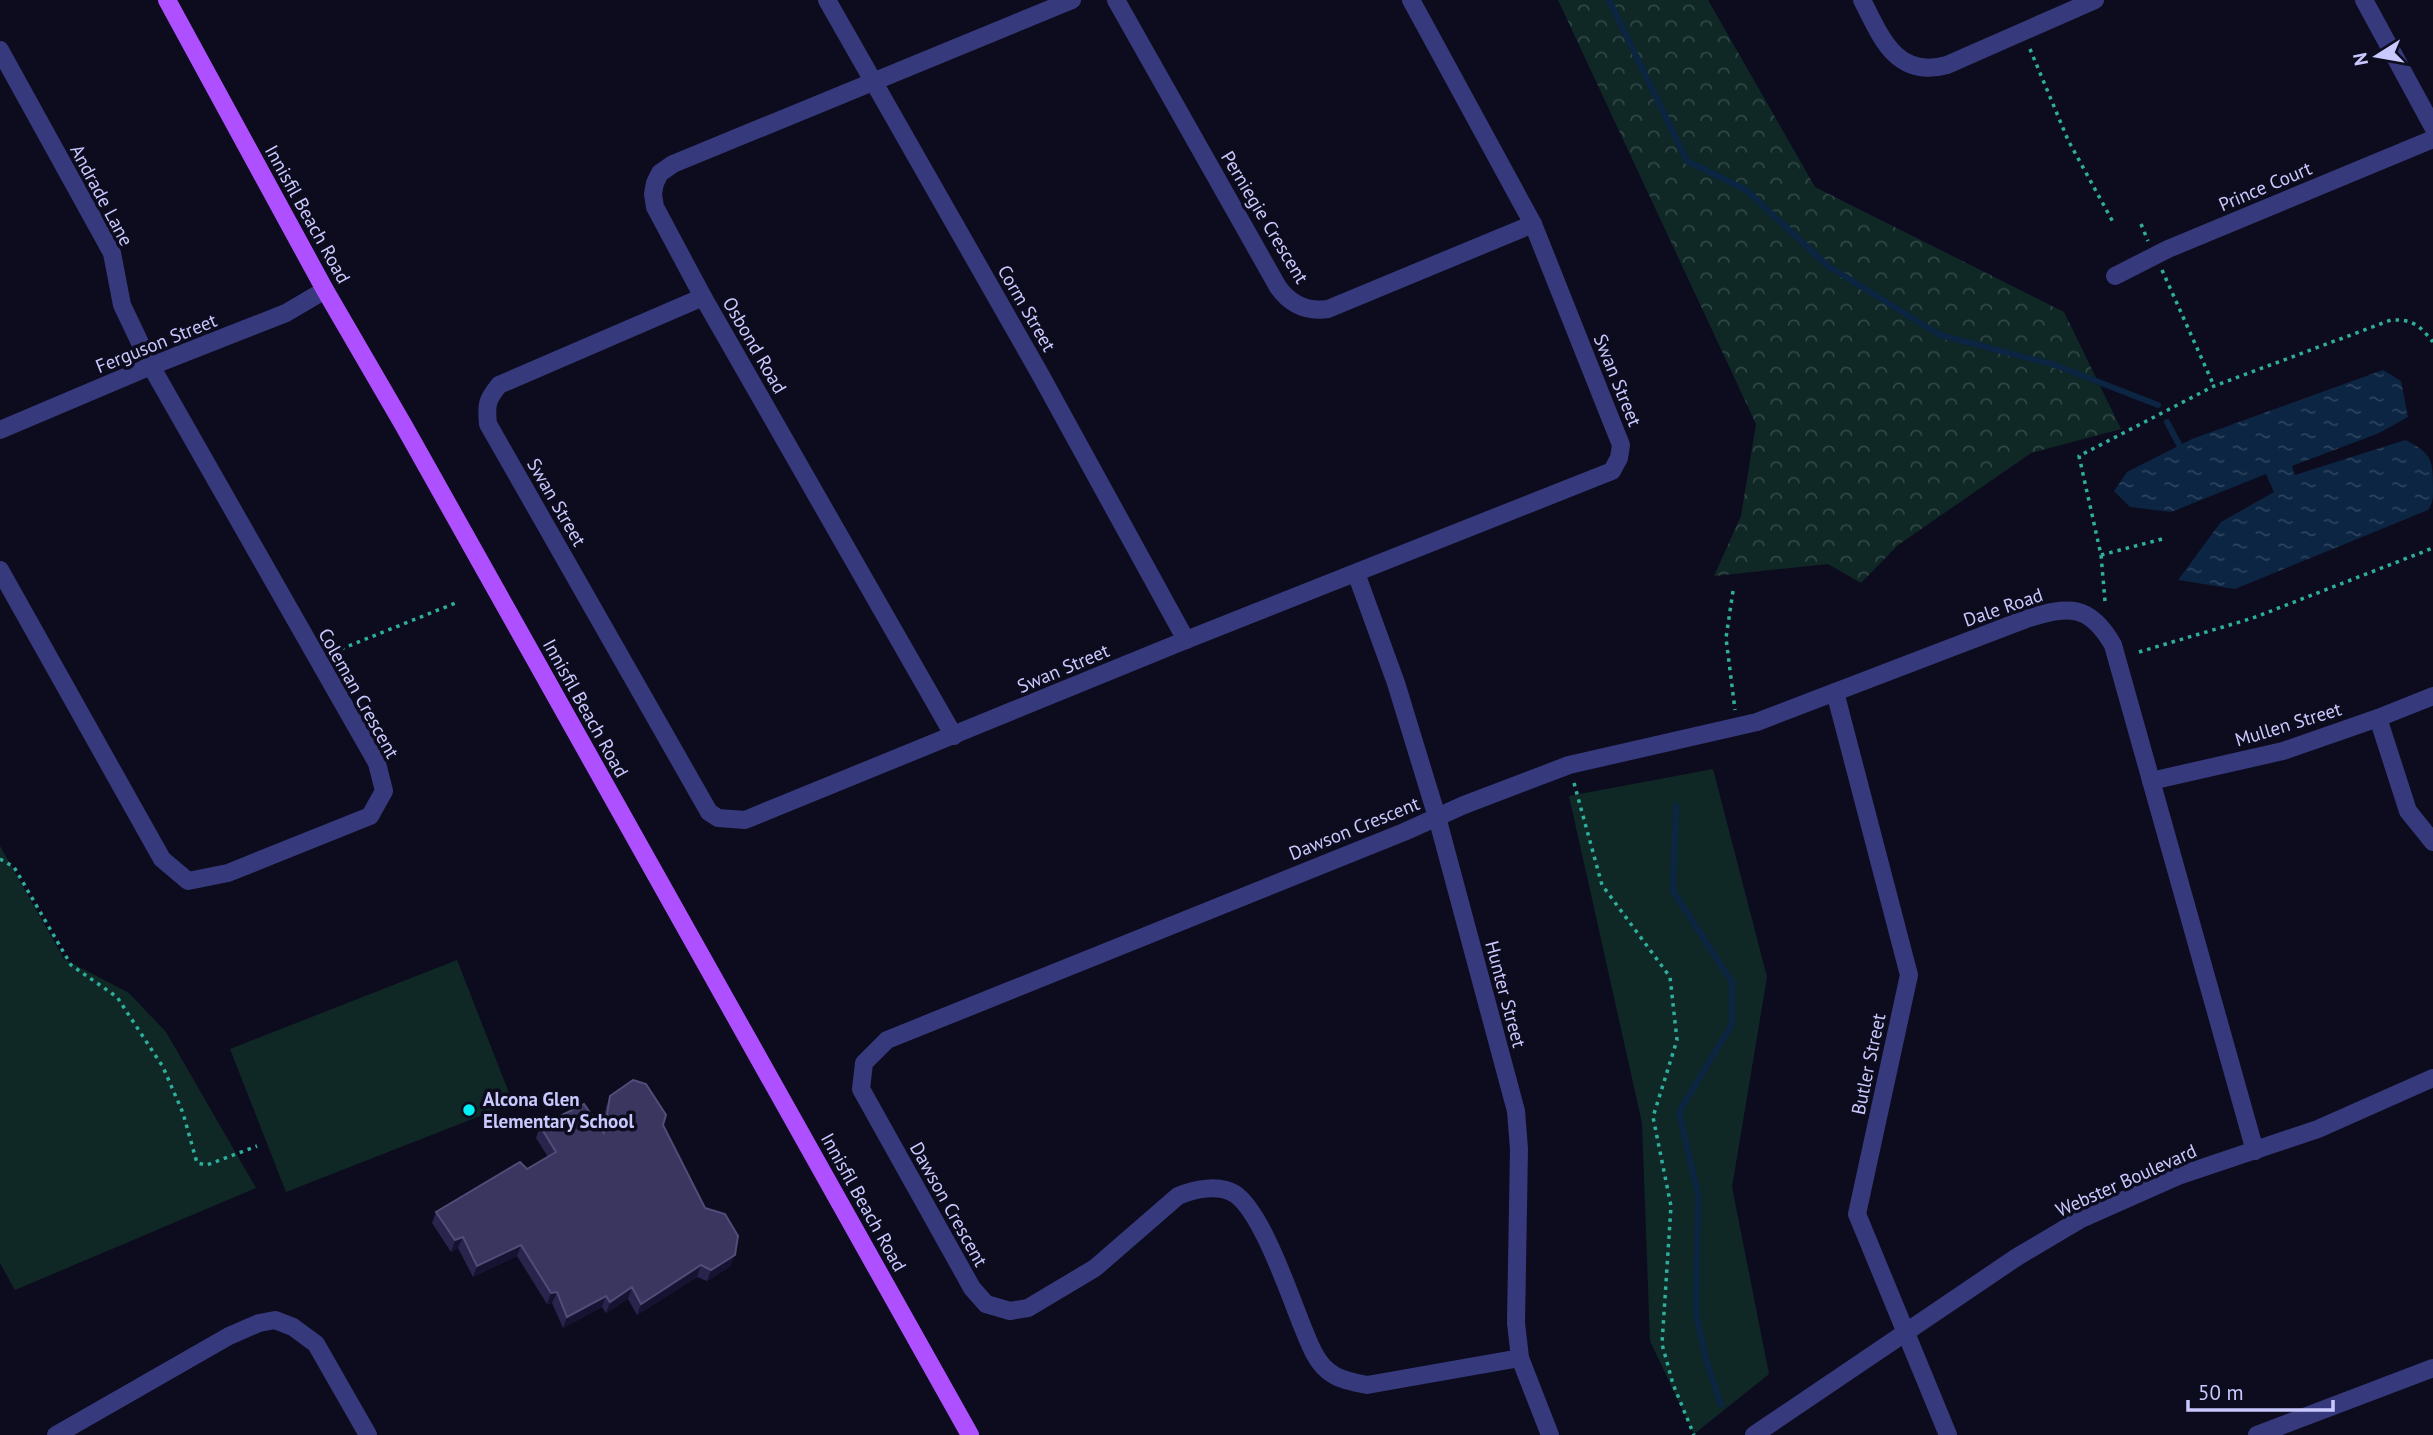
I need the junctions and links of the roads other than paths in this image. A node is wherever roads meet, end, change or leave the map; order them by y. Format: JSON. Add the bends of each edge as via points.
{"nodes":[{"id":1,"x":167,"y":0,"type":"edge"},
{"id":2,"x":827,"y":0,"type":"edge"},
{"id":3,"x":1072,"y":0,"type":"edge"},
{"id":4,"x":1115,"y":0,"type":"edge"},
{"id":5,"x":1411,"y":0,"type":"edge"},
{"id":6,"x":1862,"y":0,"type":"edge"},
{"id":7,"x":2095,"y":0,"type":"edge"},
{"id":8,"x":2364,"y":0,"type":"edge"},
{"id":9,"x":0,"y":50,"type":"edge"},
{"id":10,"x":874,"y":83,"type":"junction"},
{"id":11,"x":2433,"y":127,"type":"edge"},
{"id":12,"x":2433,"y":139,"type":"edge"},
{"id":13,"x":1533,"y":224,"type":"junction"},
{"id":14,"x":2115,"y":276,"type":"dead end"},
{"id":15,"x":325,"y":290,"type":"junction"},
{"id":16,"x":704,"y":297,"type":"junction"},
{"id":17,"x":151,"y":366,"type":"junction"},
{"id":18,"x":0,"y":430,"type":"edge"},
{"id":19,"x":0,"y":570,"type":"edge"},
{"id":20,"x":1356,"y":573,"type":"junction"},
{"id":21,"x":1186,"y":640,"type":"junction"},
{"id":22,"x":1835,"y":692,"type":"junction"},
{"id":23,"x":2433,"y":696,"type":"edge"},
{"id":24,"x":2378,"y":718,"type":"junction"},
{"id":25,"x":954,"y":736,"type":"junction"},
{"id":26,"x":2151,"y":781,"type":"junction"},
{"id":27,"x":1437,"y":817,"type":"junction"},
{"id":28,"x":2433,"y":842,"type":"edge"},
{"id":29,"x":2433,"y":1078,"type":"edge"},
{"id":30,"x":2255,"y":1152,"type":"junction"},
{"id":31,"x":1906,"y":1334,"type":"junction"},
{"id":32,"x":1520,"y":1358,"type":"junction"},
{"id":33,"x":2433,"y":1368,"type":"edge"},
{"id":34,"x":56,"y":1435,"type":"edge"},
{"id":35,"x":368,"y":1435,"type":"edge"},
{"id":36,"x":970,"y":1435,"type":"edge"},
{"id":37,"x":1550,"y":1435,"type":"edge"},
{"id":38,"x":1754,"y":1435,"type":"edge"},
{"id":39,"x":1948,"y":1435,"type":"edge"},
{"id":40,"x":2256,"y":1435,"type":"edge"}],
"edges":[{"from":1,"to":15,"type":"main road","name":"Innisfil Beach Road"},
{"from":2,"to":10,"type":"street","name":"Corm Street"},
{"from":3,"to":10,"type":"street"},
{"from":4,"to":13,"type":"street","name":"Perniegie Crescent","via":[[1278,287],[1295,304],[1328,309]]},
{"from":5,"to":13,"type":"street","name":"Swan Street"},
{"from":6,"to":7,"type":"street","via":[[1889,49],[1920,67],[1947,65]]},
{"from":8,"to":11,"type":"street"},
{"from":9,"to":17,"type":"street","name":"Andrade Lane","via":[[112,253],[122,305]]},
{"from":10,"to":16,"type":"street","name":"Osbond Road","via":[[660,173],[653,188],[655,206]]},
{"from":10,"to":21,"type":"street","name":"Corm Street"},
{"from":12,"to":14,"type":"street","name":"Prince Court"},
{"from":13,"to":20,"type":"street","name":"Swan Street","via":[[1621,445],[1616,465],[1612,471]]},
{"from":15,"to":17,"type":"street","name":"Ferguson Street","via":[[286,313]]},
{"from":15,"to":36,"type":"main road","name":"Innisfil Beach Road"},
{"from":16,"to":25,"type":"street","name":"Osbond Road"},
{"from":16,"to":25,"type":"street","name":"Swan Street","via":[[499,384],[487,400],[488,424],[709,812],[718,818],[745,820]]},
{"from":17,"to":18,"type":"street","name":"Ferguson Street"},
{"from":17,"to":19,"type":"street","name":"Coleman Crescent","via":[[377,763],[383,791],[370,816],[228,873],[188,881],[162,859]]},
{"from":20,"to":21,"type":"street","name":"Swan Street"},
{"from":20,"to":27,"type":"street","name":"Hunter Street"},
{"from":21,"to":25,"type":"street","name":"Swan Street"},
{"from":22,"to":26,"type":"street","name":"Dale Road","via":[[2026,619],[2070,609],[2102,626],[2113,645]]},
{"from":22,"to":27,"type":"street","name":"Dale Road","via":[[1757,722],[1569,765]]},
{"from":22,"to":31,"type":"street","name":"Butler Street","via":[[1909,975],[1857,1214]]},
{"from":23,"to":24,"type":"street","name":"Mullen Street"},
{"from":24,"to":26,"type":"street","name":"Mullen Street","via":[[2283,751]]},
{"from":24,"to":28,"type":"street","via":[[2408,811]]},
{"from":26,"to":30,"type":"street","name":"Dale Road"},
{"from":27,"to":32,"type":"street","name":"Hunter Street","via":[[1516,1111]]},
{"from":27,"to":32,"type":"street","name":"Dawson Crescent","via":[[887,1040],[864,1063],[861,1089],[971,1288],[986,1304],[1010,1311],[1028,1308],[1095,1268],[1178,1196],[1194,1189],[1214,1189],[1233,1193],[1247,1206],[1312,1350],[1326,1370],[1344,1380],[1367,1385]]},
{"from":29,"to":30,"type":"street","name":"Webster Boulevard"},
{"from":30,"to":31,"type":"street","name":"Webster Boulevard","via":[[2178,1176],[2081,1219]]},
{"from":31,"to":38,"type":"street","name":"Webster Boulevard"},
{"from":31,"to":39,"type":"street","name":"Butler Street"},
{"from":32,"to":37,"type":"street","name":"Hunter Street"},
{"from":33,"to":40,"type":"street"},
{"from":34,"to":35,"type":"street","via":[[229,1336],[275,1320],[316,1344]]}]}
